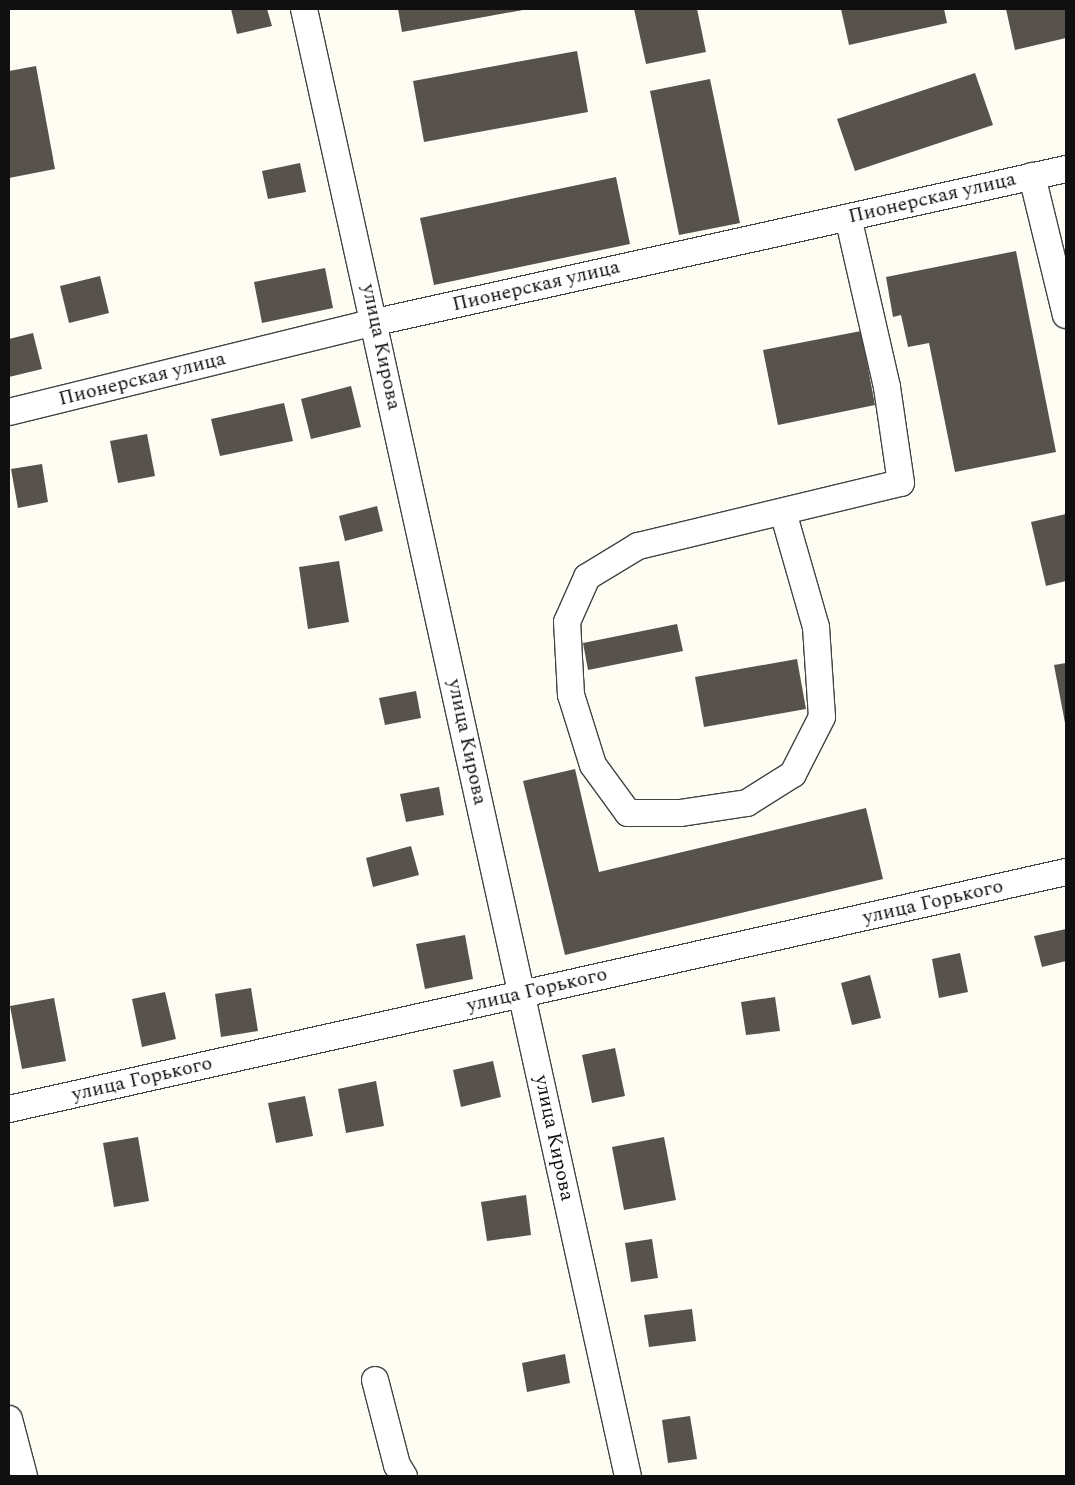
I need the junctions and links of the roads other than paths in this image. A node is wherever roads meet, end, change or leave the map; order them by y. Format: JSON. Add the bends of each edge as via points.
{"nodes":[{"id":1,"x":304,"y":9,"type":"edge"},
{"id":2,"x":1066,"y":168,"type":"edge"},
{"id":3,"x":1032,"y":176,"type":"junction"},
{"id":4,"x":848,"y":217,"type":"junction"},
{"id":5,"x":1066,"y":315,"type":"edge"},
{"id":6,"x":376,"y":322,"type":"junction"},
{"id":7,"x":9,"y":412,"type":"edge"},
{"id":8,"x":783,"y":512,"type":"junction"},
{"id":9,"x":1066,"y":872,"type":"edge"},
{"id":10,"x":522,"y":994,"type":"junction"},
{"id":11,"x":9,"y":1109,"type":"edge"},
{"id":12,"x":375,"y":1380,"type":"dead end"},
{"id":13,"x":9,"y":1419,"type":"edge"},
{"id":14,"x":24,"y":1476,"type":"edge"},
{"id":15,"x":404,"y":1476,"type":"edge"},
{"id":16,"x":628,"y":1476,"type":"edge"}],
"edges":[{"from":1,"to":6,"type":"street","name":"улица Кирова"},
{"from":2,"to":3,"type":"street","name":"Пионерская улица"},
{"from":3,"to":4,"type":"street","name":"Пионерская улица"},
{"from":3,"to":5,"type":"street"},
{"from":4,"to":6,"type":"street","name":"Пионерская улица"},
{"from":4,"to":8,"type":"street","via":[[887,388],[901,483]]},
{"from":6,"to":7,"type":"street","name":"Пионерская улица"},
{"from":6,"to":10,"type":"street","name":"улица Кирова"},
{"from":8,"to":8,"type":"street","via":[[638,546],[587,577],[567,622],[570,695],[592,765],[628,813],[680,813],[746,803],[793,774],[822,717],[816,627]]},
{"from":9,"to":10,"type":"street","name":"улица Горького"},
{"from":10,"to":11,"type":"street","name":"улица Горького"},
{"from":10,"to":16,"type":"street","name":"улица Кирова"},
{"from":12,"to":15,"type":"street","via":[[397,1465]]},
{"from":13,"to":14,"type":"street"}]}
